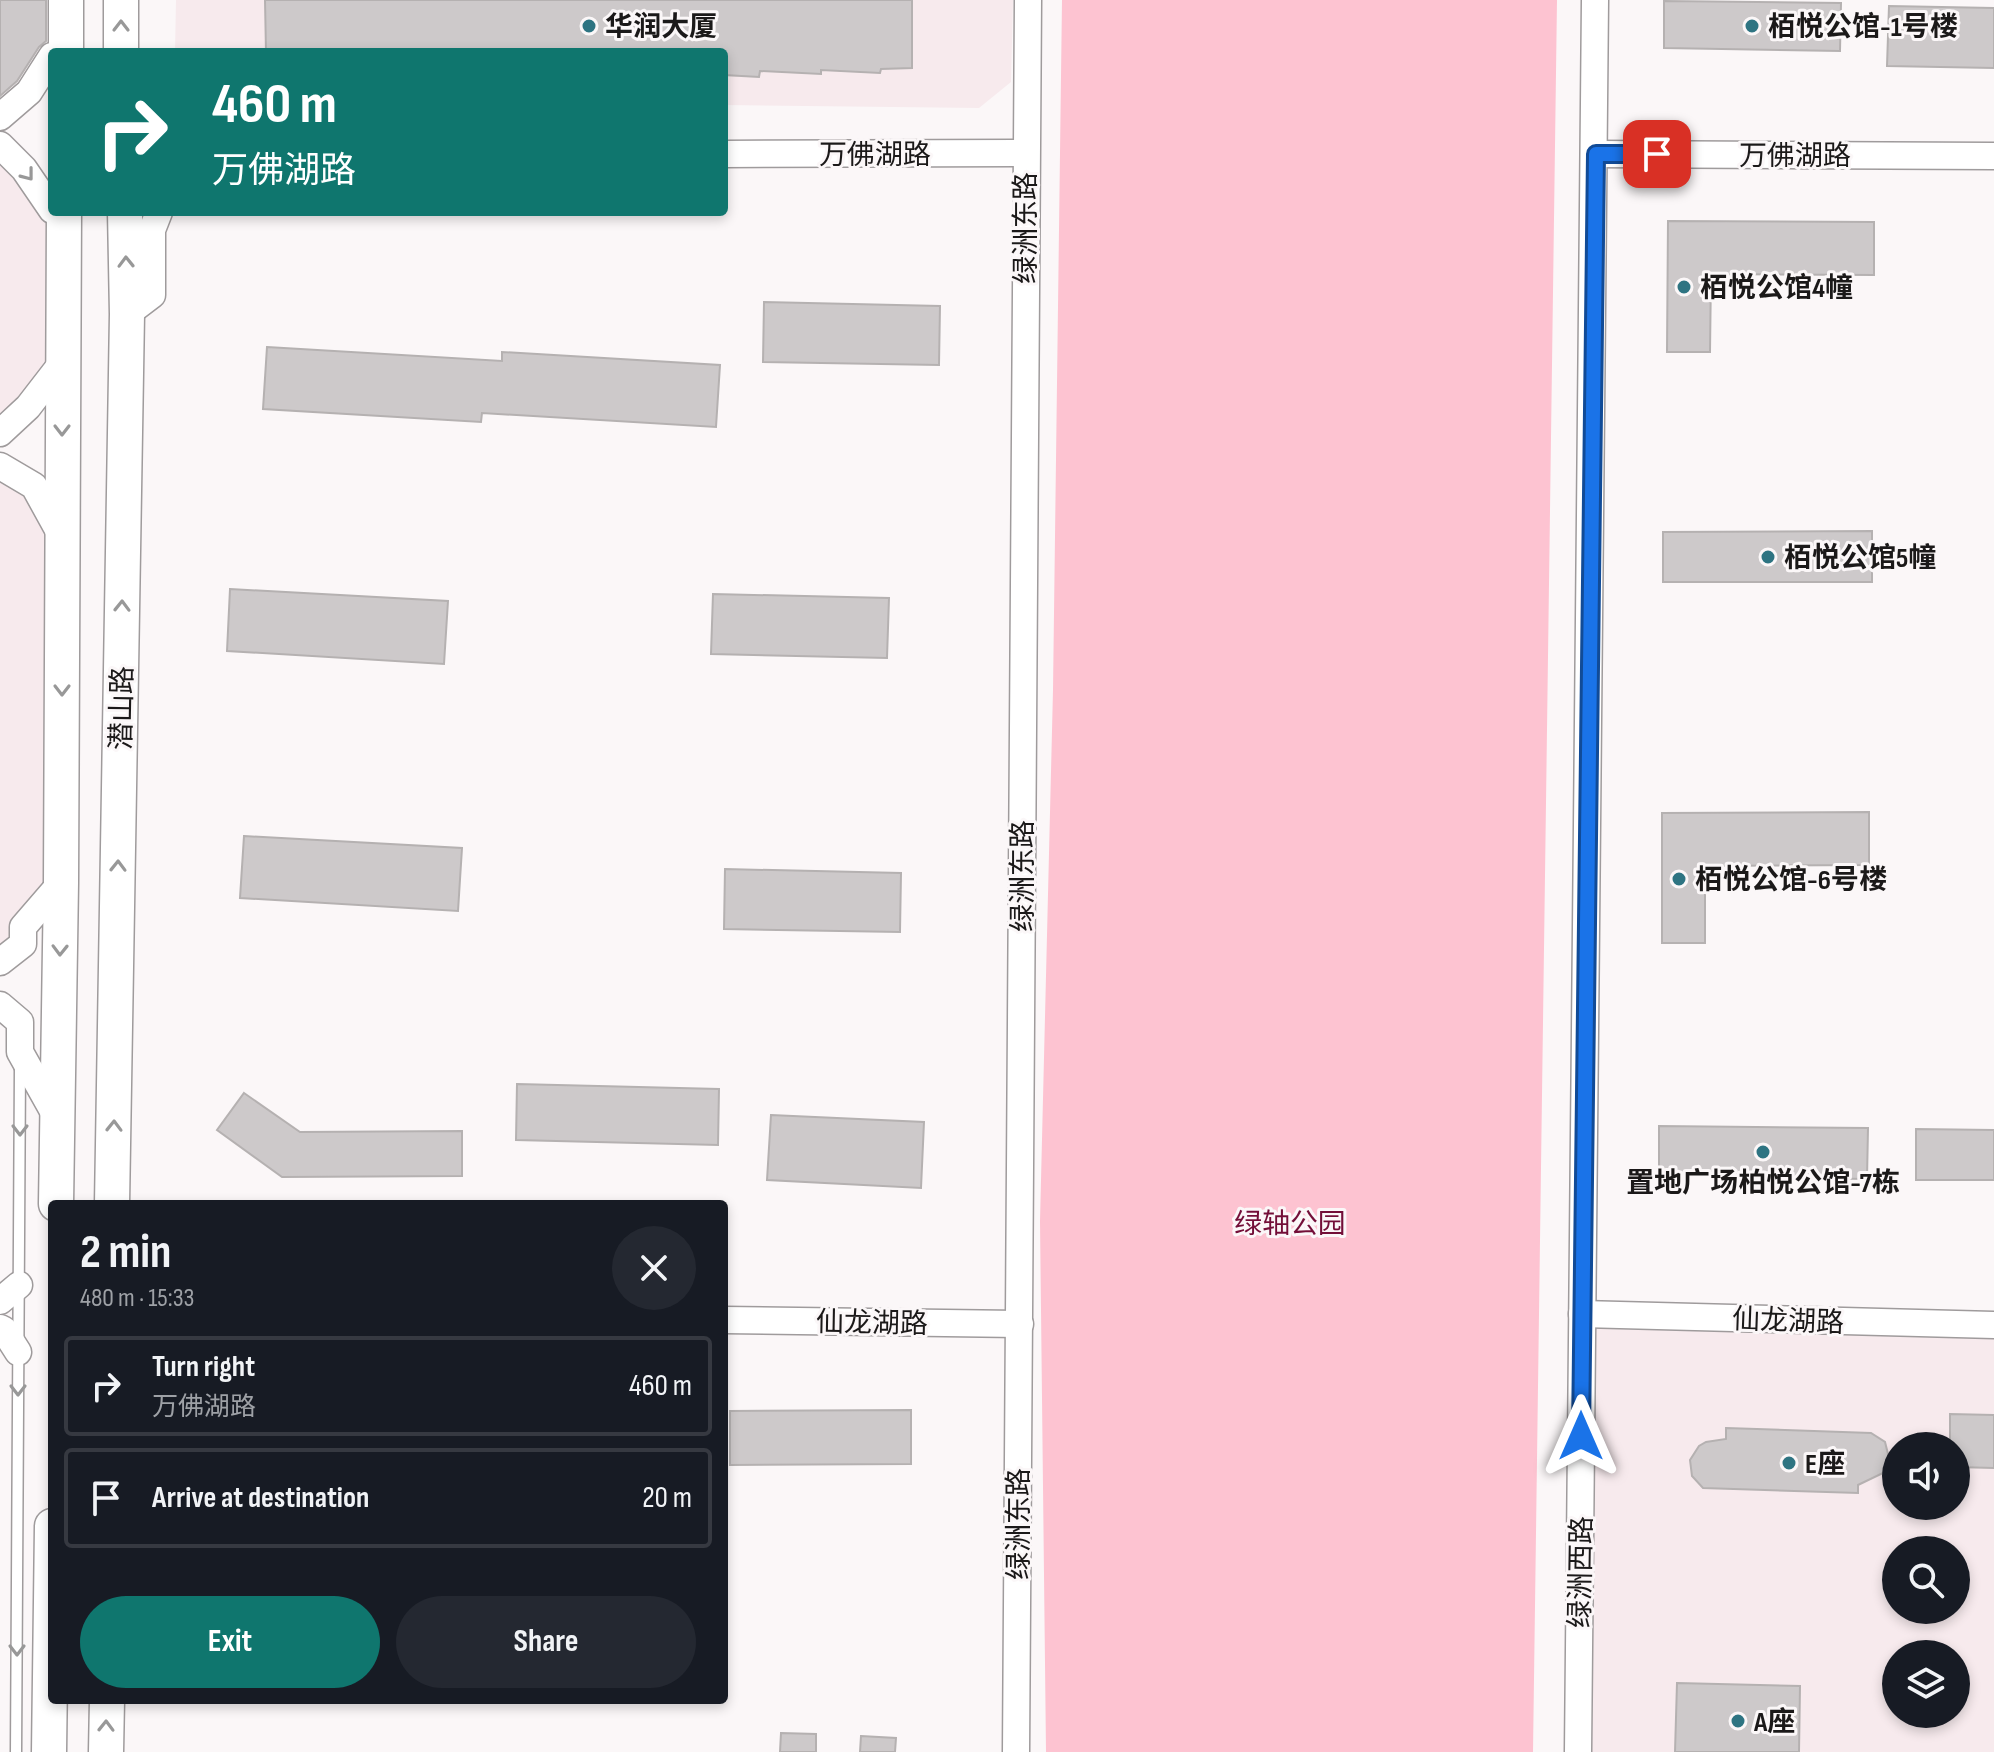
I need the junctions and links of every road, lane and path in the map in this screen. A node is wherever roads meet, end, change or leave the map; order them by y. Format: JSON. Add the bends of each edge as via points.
{"nodes":[{"id":1,"x":121,"y":0,"type":"edge"},
{"id":2,"x":1028,"y":0,"type":"edge"},
{"id":3,"x":1595,"y":0,"type":"edge"},
{"id":4,"x":66,"y":6,"type":"edge"},
{"id":5,"x":55,"y":48,"type":"edge"},
{"id":6,"x":66,"y":48,"type":"edge"},
{"id":7,"x":121,"y":48,"type":"edge"},
{"id":8,"x":48,"y":62,"type":"edge"},
{"id":9,"x":0,"y":117,"type":"edge"},
{"id":10,"x":0,"y":145,"type":"edge"},
{"id":11,"x":1025,"y":153,"type":"junction"},
{"id":12,"x":728,"y":154,"type":"edge"},
{"id":13,"x":1596,"y":154,"type":"junction"},
{"id":14,"x":1994,"y":156,"type":"edge"},
{"id":15,"x":48,"y":204,"type":"edge"},
{"id":16,"x":125,"y":216,"type":"edge"},
{"id":17,"x":157,"y":216,"type":"edge"},
{"id":18,"x":58,"y":219,"type":"edge"},
{"id":19,"x":127,"y":314,"type":"junction"},
{"id":20,"x":62,"y":363,"type":"junction"},
{"id":21,"x":0,"y":433,"type":"edge"},
{"id":22,"x":0,"y":466,"type":"edge"},
{"id":23,"x":62,"y":536,"type":"junction"},
{"id":24,"x":61,"y":883,"type":"junction"},
{"id":25,"x":0,"y":962,"type":"edge"},
{"id":26,"x":0,"y":1005,"type":"edge"},
{"id":27,"x":20,"y":1052,"type":"junction"},
{"id":28,"x":57,"y":1119,"type":"junction"},
{"id":29,"x":56,"y":1200,"type":"edge"},
{"id":30,"x":112,"y":1200,"type":"edge"},
{"id":31,"x":9,"y":1293,"type":"edge"},
{"id":32,"x":1582,"y":1314,"type":"junction"},
{"id":33,"x":728,"y":1320,"type":"edge"},
{"id":34,"x":1020,"y":1324,"type":"junction"},
{"id":35,"x":1994,"y":1325,"type":"edge"},
{"id":36,"x":0,"y":1328,"type":"edge"},
{"id":37,"x":18,"y":1352,"type":"junction"},
{"id":38,"x":50,"y":1704,"type":"edge"},
{"id":39,"x":107,"y":1704,"type":"edge"},
{"id":40,"x":16,"y":1752,"type":"edge"},
{"id":41,"x":49,"y":1752,"type":"edge"},
{"id":42,"x":106,"y":1752,"type":"edge"},
{"id":43,"x":1016,"y":1752,"type":"edge"},
{"id":44,"x":1578,"y":1752,"type":"edge"}],
"edges":[{"from":7,"to":1,"type":"main road","one_way":true},
{"from":2,"to":11,"type":"street","name":"绿洲东路"},
{"from":3,"to":13,"type":"street","name":"绿洲西路"},
{"from":4,"to":5,"type":"street"},
{"from":4,"to":6,"type":"main road"},
{"from":8,"to":9,"type":"street","via":[[29,92]]},
{"from":10,"to":15,"type":"street","one_way":true},
{"from":11,"to":12,"type":"street","name":"万佛湖路"},
{"from":11,"to":34,"type":"street","name":"绿洲东路"},
{"from":13,"to":14,"type":"street","name":"万佛湖路"},
{"from":13,"to":32,"type":"street","name":"绿洲西路"},
{"from":19,"to":16,"type":"main road","name":"潜山路","one_way":true},
{"from":17,"to":19,"type":"street","via":[[152,230],[152,295]]},
{"from":18,"to":20,"type":"main road"},
{"from":30,"to":19,"type":"main road","name":"潜山路","one_way":true},
{"from":20,"to":21,"type":"street"},
{"from":20,"to":23,"type":"main road","one_way":true},
{"from":22,"to":23,"type":"street","via":[[34,486]]},
{"from":23,"to":24,"type":"main road","one_way":true},
{"from":24,"to":25,"type":"street","via":[[23,927],[23,944]]},
{"from":24,"to":28,"type":"main road","one_way":true},
{"from":26,"to":27,"type":"street","via":[[20,1022]]},
{"from":27,"to":28,"type":"street"},
{"from":27,"to":31,"type":"lane","one_way":true},
{"from":28,"to":29,"type":"main road"},
{"from":31,"to":37,"type":"lane"},
{"from":32,"to":35,"type":"street","name":"仙龙湖路"},
{"from":32,"to":44,"type":"street","name":"绿洲西路"},
{"from":33,"to":34,"type":"street","name":"仙龙湖路"},
{"from":34,"to":43,"type":"street","name":"绿洲东路"},
{"from":36,"to":37,"type":"street"},
{"from":37,"to":40,"type":"lane","one_way":true},
{"from":38,"to":41,"type":"main road"},
{"from":42,"to":39,"type":"main road","one_way":true}]}
